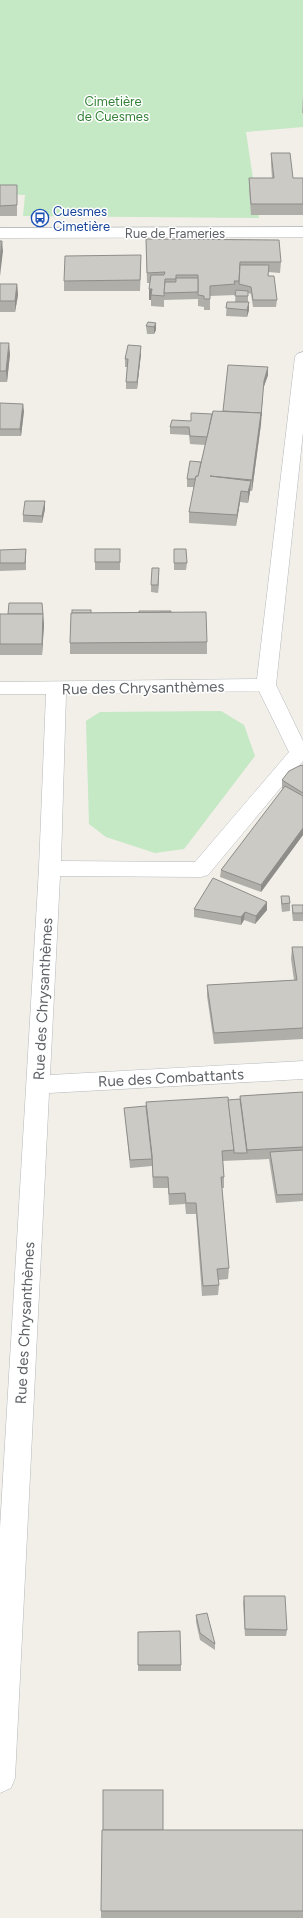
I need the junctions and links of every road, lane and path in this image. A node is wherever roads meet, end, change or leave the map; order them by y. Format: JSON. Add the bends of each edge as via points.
{"nodes":[{"id":1,"x":303,"y":232,"type":"edge"},
{"id":2,"x":0,"y":233,"type":"edge"},
{"id":3,"x":303,"y":357,"type":"edge"},
{"id":4,"x":266,"y":685,"type":"junction"},
{"id":5,"x":0,"y":688,"type":"edge"},
{"id":6,"x":56,"y":688,"type":"junction"},
{"id":7,"x":301,"y":753,"type":"edge"},
{"id":8,"x":50,"y":868,"type":"junction"},
{"id":9,"x":303,"y":1070,"type":"edge"},
{"id":10,"x":38,"y":1085,"type":"junction"},
{"id":11,"x":0,"y":1778,"type":"edge"}],
"edges":[{"from":1,"to":2,"type":"street","name":"Rue de Frameries"},
{"from":3,"to":4,"type":"street"},
{"from":4,"to":6,"type":"street","name":"Rue des Chrysanthèmes"},
{"from":4,"to":7,"type":"street"},
{"from":5,"to":6,"type":"street"},
{"from":6,"to":8,"type":"street","name":"Rue des Chrysanthèmes"},
{"from":7,"to":8,"type":"street","via":[[201,870]]},
{"from":8,"to":10,"type":"street","name":"Rue des Chrysanthèmes"},
{"from":9,"to":10,"type":"street","name":"Rue des Combattants"},
{"from":10,"to":11,"type":"street","name":"Rue des Chrysanthèmes"}]}
